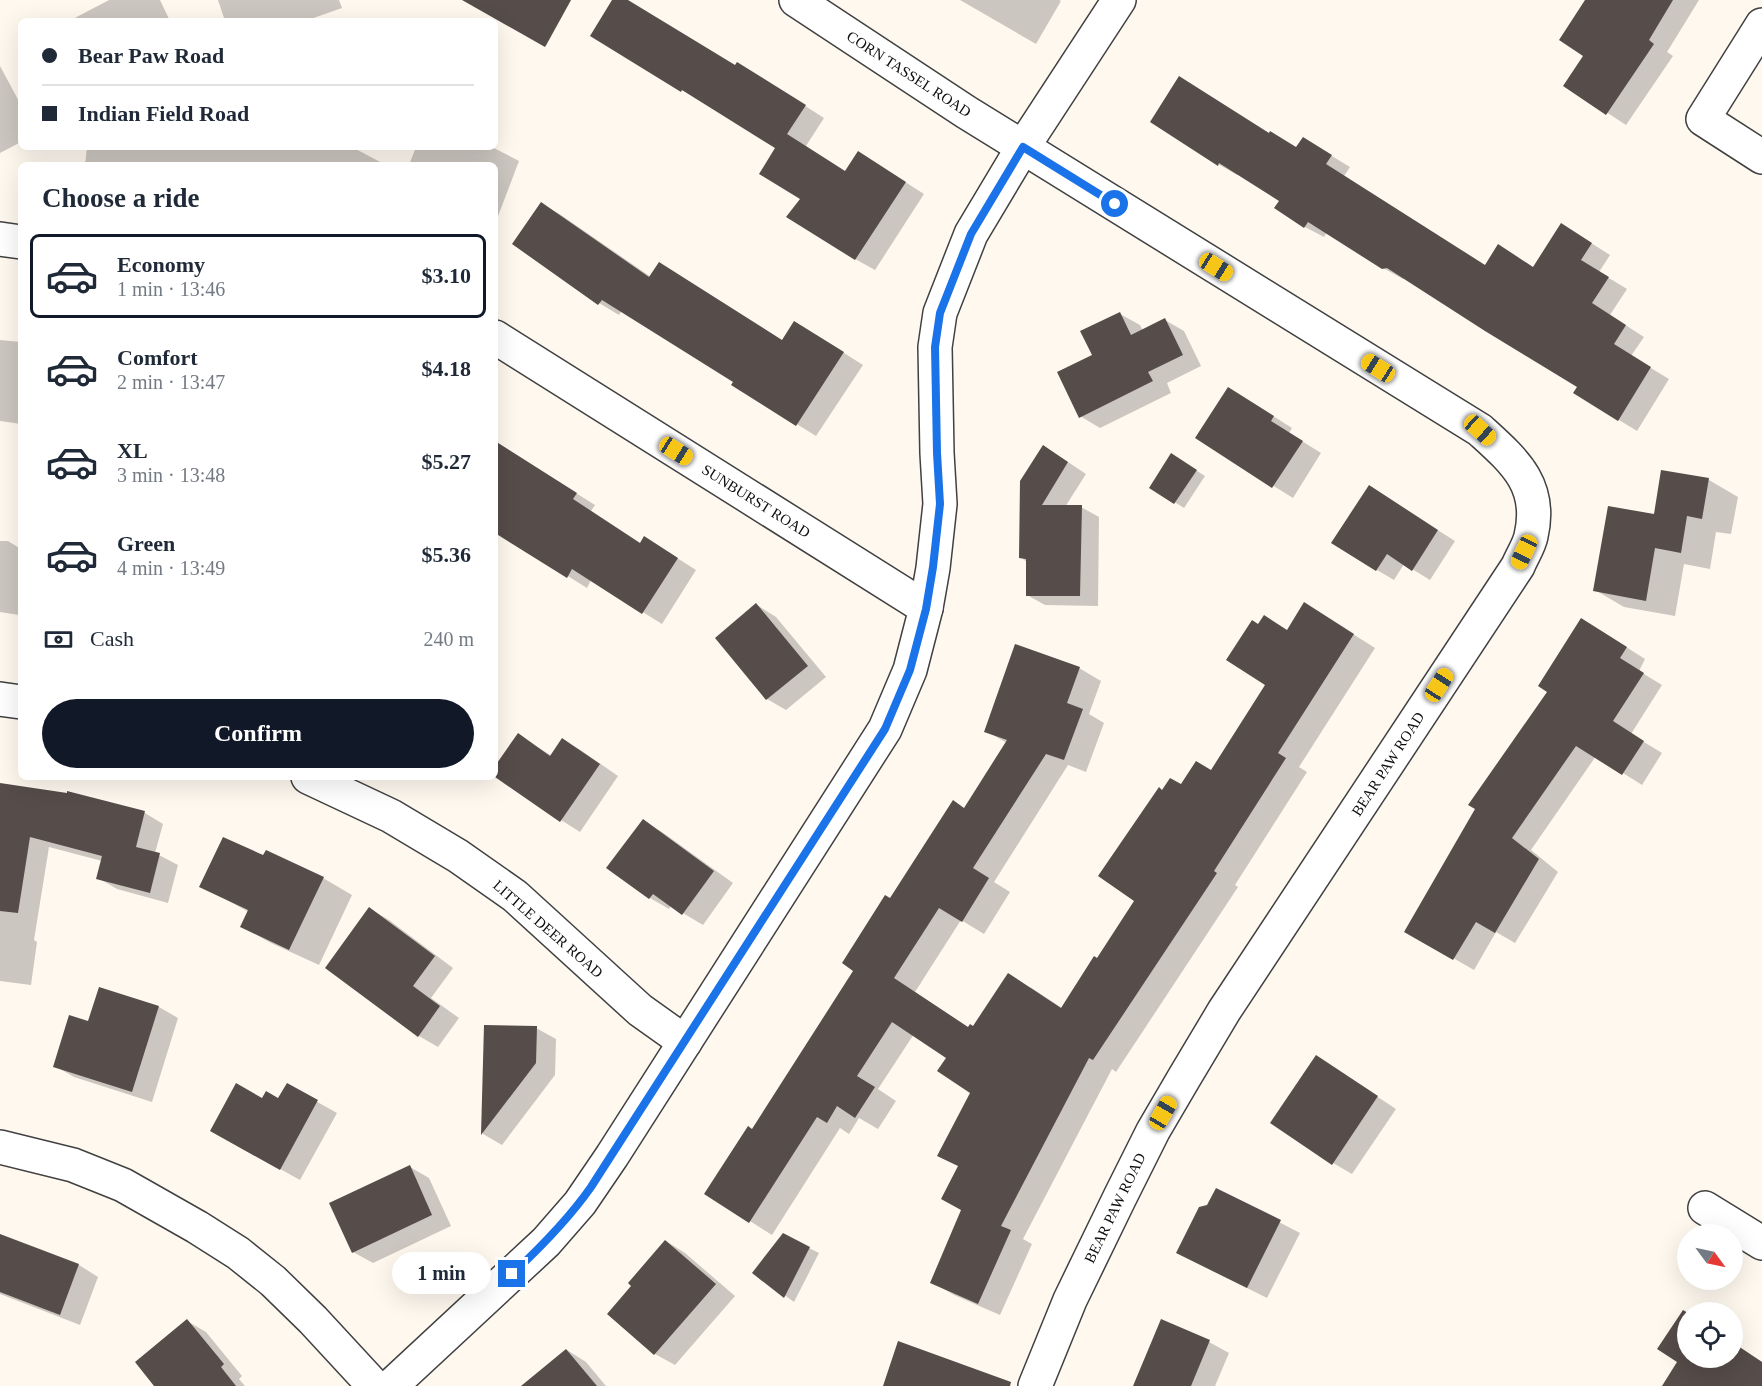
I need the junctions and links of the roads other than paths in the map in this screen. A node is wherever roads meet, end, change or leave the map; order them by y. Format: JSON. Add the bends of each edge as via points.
{"nodes":[{"id":1,"x":796,"y":0,"type":"edge"},
{"id":2,"x":1119,"y":0,"type":"edge"},
{"id":3,"x":1762,"y":25,"type":"edge"},
{"id":4,"x":1023,"y":147,"type":"junction"},
{"id":5,"x":1762,"y":157,"type":"edge"},
{"id":6,"x":0,"y":239,"type":"edge"},
{"id":7,"x":18,"y":242,"type":"edge"},
{"id":8,"x":498,"y":339,"type":"edge"},
{"id":9,"x":926,"y":609,"type":"junction"},
{"id":10,"x":0,"y":699,"type":"edge"},
{"id":11,"x":18,"y":702,"type":"edge"},
{"id":12,"x":314,"y":780,"type":"edge"},
{"id":13,"x":684,"y":1042,"type":"junction"},
{"id":14,"x":0,"y":1147,"type":"edge"},
{"id":15,"x":1705,"y":1208,"type":"dead end"},
{"id":16,"x":1762,"y":1243,"type":"edge"},
{"id":17,"x":374,"y":1386,"type":"edge"},
{"id":18,"x":391,"y":1386,"type":"edge"},
{"id":19,"x":1035,"y":1386,"type":"edge"}],
"edges":[{"from":1,"to":4,"type":"street","name":"CORN TASSEL ROAD"},
{"from":2,"to":4,"type":"street"},
{"from":3,"to":5,"type":"street","via":[[1703,119]]},
{"from":4,"to":9,"type":"street","via":[[971,234],[940,313],[935,347],[940,504]]},
{"from":4,"to":19,"type":"street","name":"BEAR PAW ROAD","via":[[1480,430],[1517,467],[1530,489],[1534,512],[1531,538],[1518,566],[1224,1011],[1153,1131],[1070,1300]]},
{"from":6,"to":7,"type":"street"},
{"from":8,"to":9,"type":"street","name":"SUNBURST ROAD"},
{"from":9,"to":13,"type":"street","via":[[910,670],[885,729]]},
{"from":10,"to":11,"type":"street"},
{"from":12,"to":13,"type":"street","name":"LITTLE DEER ROAD","via":[[391,816],[458,856],[514,896],[640,1010]]},
{"from":13,"to":18,"type":"street","via":[[580,1203],[546,1242]]},
{"from":14,"to":17,"type":"street","via":[[73,1164],[123,1185],[238,1253],[313,1320]]},
{"from":15,"to":16,"type":"street"}]}
